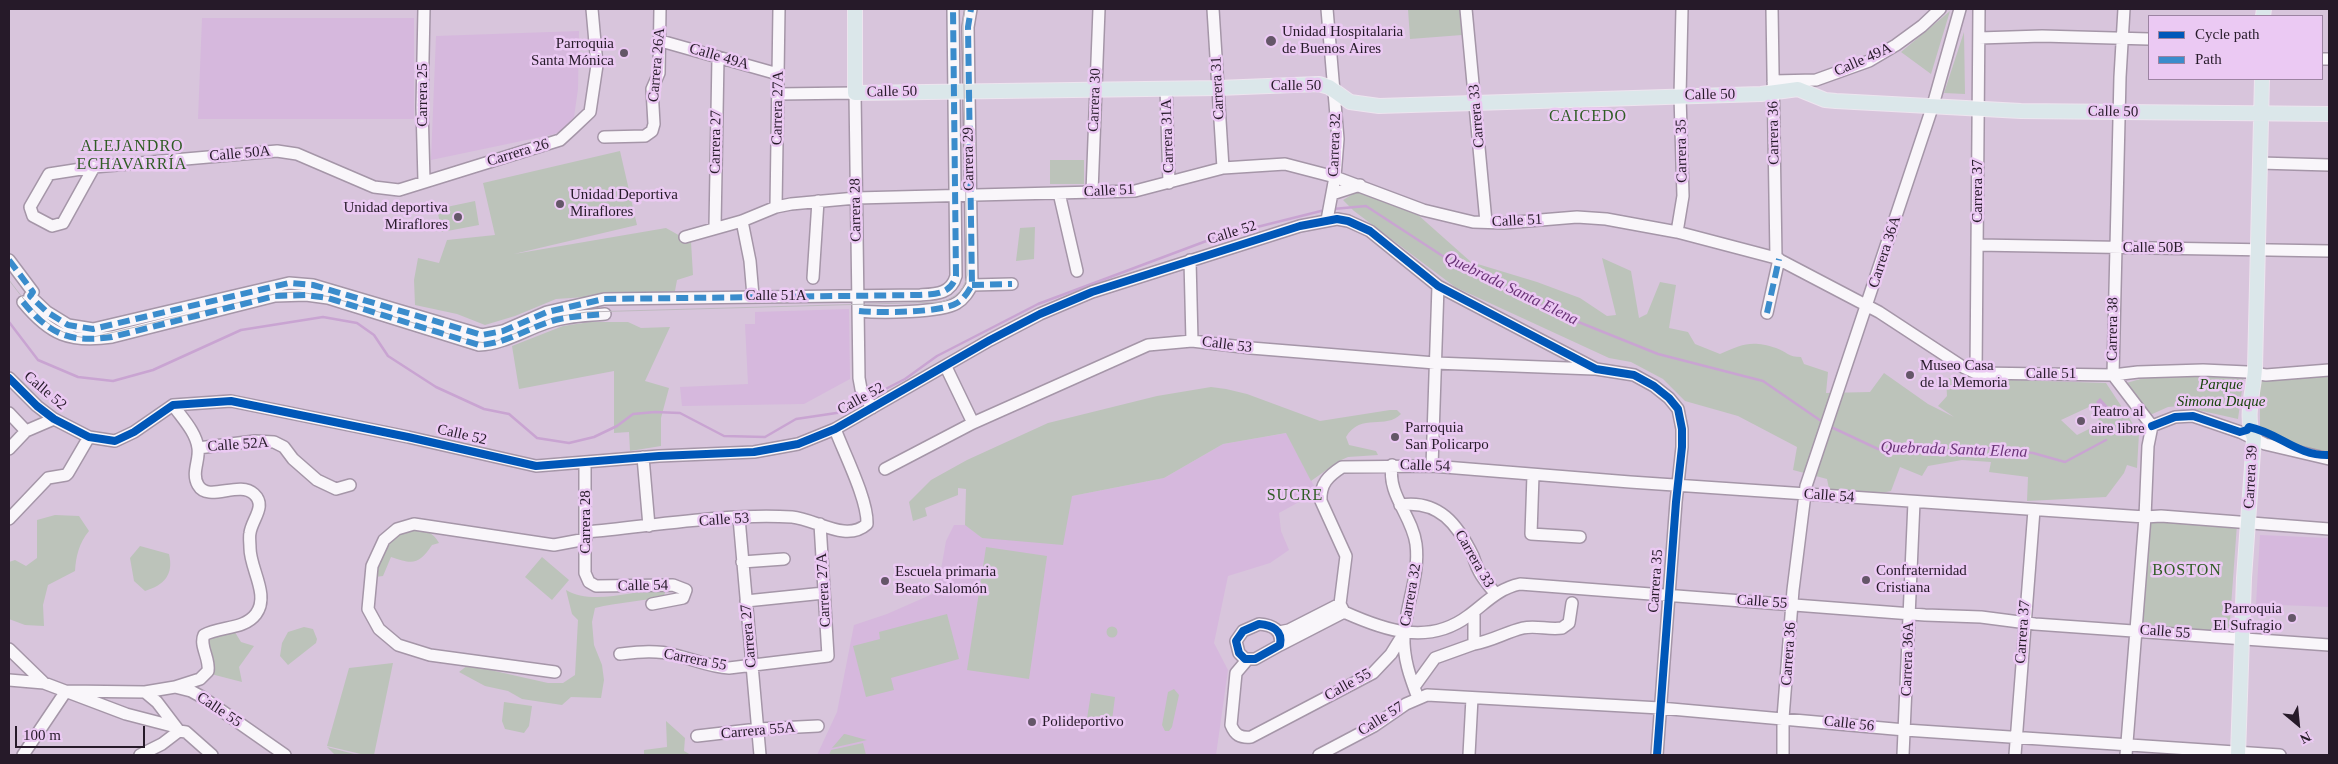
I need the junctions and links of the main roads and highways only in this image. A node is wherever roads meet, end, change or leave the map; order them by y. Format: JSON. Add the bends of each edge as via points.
{"nodes":[{"id":1,"x":855,"y":9,"type":"edge"},
{"id":2,"x":2262,"y":80,"type":"edge"},
{"id":3,"x":854,"y":93,"type":"joint"},
{"id":4,"x":2261,"y":114,"type":"junction"},
{"id":5,"x":2329,"y":114,"type":"edge"},
{"id":6,"x":2238,"y":754,"type":"edge"}],
"edges":[{"from":1,"to":3,"type":"main road","name":"Carrera 28"},
{"from":2,"to":4,"type":"main road","name":"Carrera 39"},
{"from":3,"to":4,"type":"main road","name":"Calle 50","via":[[1319,84],[1350,102],[1368,106],[1680,96],[1773,86],[1798,89],[1831,100],[1978,108]]},
{"from":4,"to":5,"type":"main road","name":"Calle 50"},
{"from":4,"to":6,"type":"main road","name":"Carrera 39","via":[[2254,373],[2249,427],[2254,438],[2244,578]]}]}
